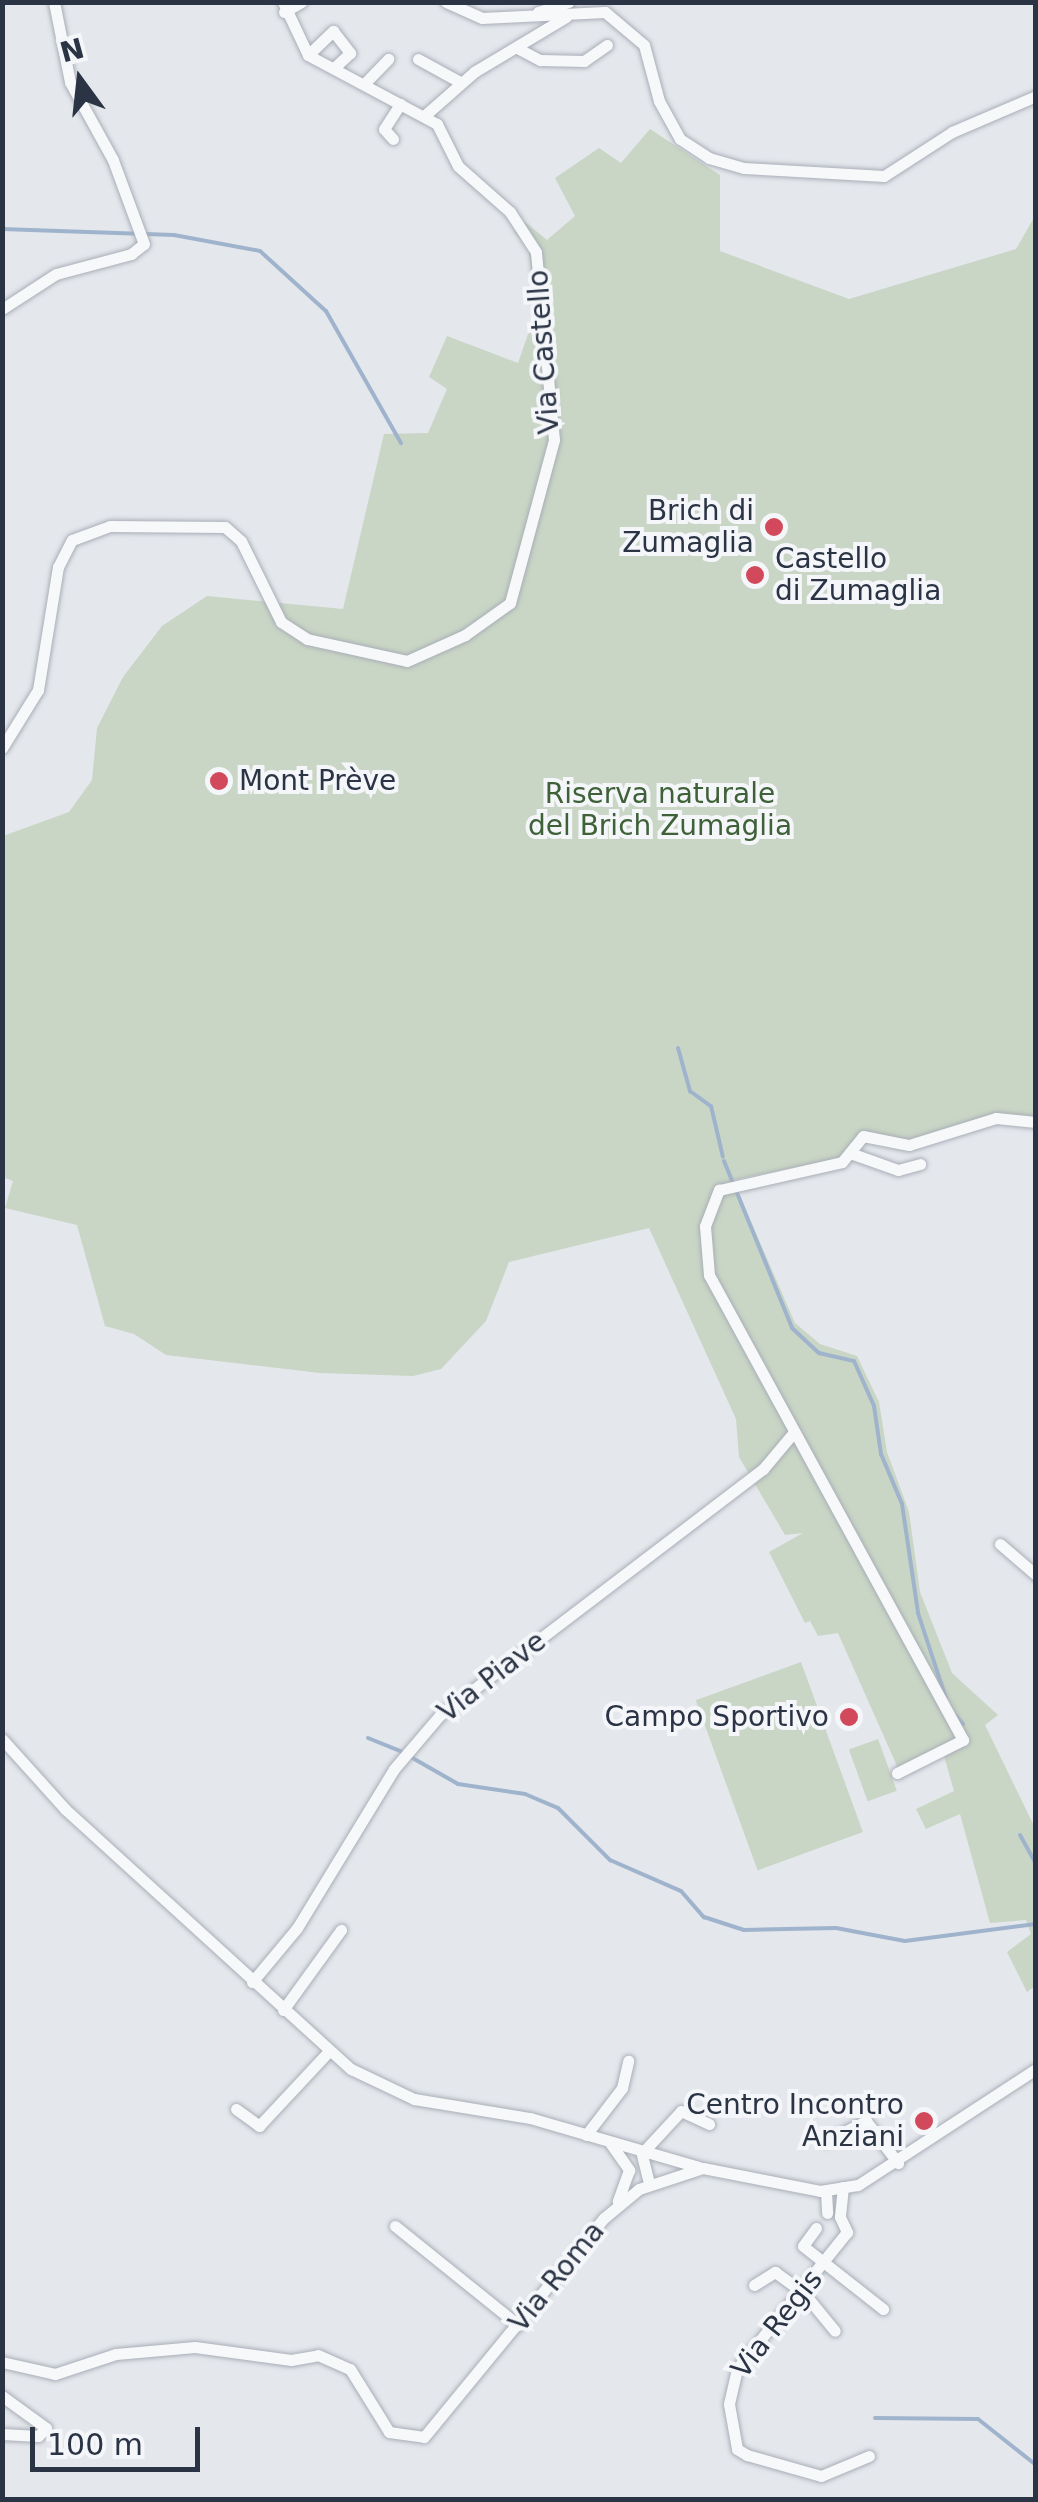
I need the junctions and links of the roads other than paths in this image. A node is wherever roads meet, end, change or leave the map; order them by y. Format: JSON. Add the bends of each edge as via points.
{"nodes":[{"id":1,"x":54,"y":2,"type":"edge"},
{"id":2,"x":302,"y":2,"type":"edge"},
{"id":3,"x":446,"y":2,"type":"edge"},
{"id":4,"x":284,"y":7,"type":"edge"},
{"id":5,"x":573,"y":7,"type":"edge"},
{"id":6,"x":607,"y":45,"type":"dead end"},
{"id":7,"x":519,"y":49,"type":"junction"},
{"id":8,"x":308,"y":55,"type":"junction"},
{"id":9,"x":388,"y":60,"type":"dead end"},
{"id":10,"x":418,"y":60,"type":"dead end"},
{"id":11,"x":335,"y":66,"type":"junction"},
{"id":12,"x":460,"y":82,"type":"junction"},
{"id":13,"x":364,"y":84,"type":"junction"},
{"id":14,"x":1036,"y":96,"type":"edge"},
{"id":15,"x":400,"y":104,"type":"junction"},
{"id":16,"x":424,"y":116,"type":"junction"},
{"id":17,"x":392,"y":139,"type":"dead end"},
{"id":18,"x":2,"y":309,"type":"edge"},
{"id":19,"x":2,"y":748,"type":"edge"},
{"id":20,"x":1036,"y":1122,"type":"edge"},
{"id":21,"x":853,"y":1154,"type":"junction"},
{"id":22,"x":920,"y":1164,"type":"dead end"},
{"id":23,"x":794,"y":1432,"type":"junction"},
{"id":24,"x":1000,"y":1544,"type":"dead end"},
{"id":25,"x":1036,"y":1575,"type":"edge"},
{"id":26,"x":2,"y":1739,"type":"edge"},
{"id":27,"x":897,"y":1773,"type":"dead end"},
{"id":28,"x":340,"y":1930,"type":"dead end"},
{"id":29,"x":252,"y":1982,"type":"junction"},
{"id":30,"x":284,"y":2010,"type":"junction"},
{"id":31,"x":328,"y":2052,"type":"junction"},
{"id":32,"x":628,"y":2061,"type":"dead end"},
{"id":33,"x":1036,"y":2069,"type":"edge"},
{"id":34,"x":236,"y":2109,"type":"dead end"},
{"id":35,"x":709,"y":2124,"type":"dead end"},
{"id":36,"x":586,"y":2134,"type":"junction"},
{"id":37,"x":608,"y":2141,"type":"junction"},
{"id":38,"x":826,"y":2142,"type":"dead end"},
{"id":39,"x":642,"y":2151,"type":"junction"},
{"id":40,"x":898,"y":2163,"type":"junction"},
{"id":41,"x":703,"y":2168,"type":"junction"},
{"id":42,"x":629,"y":2170,"type":"junction"},
{"id":43,"x":649,"y":2184,"type":"junction"},
{"id":44,"x":843,"y":2188,"type":"junction"},
{"id":45,"x":826,"y":2190,"type":"junction"},
{"id":46,"x":827,"y":2213,"type":"dead end"},
{"id":47,"x":604,"y":2218,"type":"junction"},
{"id":48,"x":395,"y":2226,"type":"dead end"},
{"id":49,"x":816,"y":2228,"type":"dead end"},
{"id":50,"x":827,"y":2260,"type":"junction"},
{"id":51,"x":754,"y":2286,"type":"dead end"},
{"id":52,"x":802,"y":2292,"type":"junction"},
{"id":53,"x":883,"y":2309,"type":"dead end"},
{"id":54,"x":518,"y":2325,"type":"junction"},
{"id":55,"x":835,"y":2332,"type":"dead end"},
{"id":56,"x":2,"y":2362,"type":"edge"},
{"id":57,"x":2,"y":2396,"type":"edge"},
{"id":58,"x":2,"y":2434,"type":"edge"},
{"id":59,"x":868,"y":2456,"type":"dead end"}],
"edges":[{"from":1,"to":18,"type":"street","via":[[70,82],[144,234],[131,254],[56,274]]},
{"from":2,"to":4,"type":"street"},
{"from":3,"to":5,"type":"street","via":[[482,18],[524,18]]},
{"from":4,"to":8,"type":"street"},
{"from":5,"to":7,"type":"street"},
{"from":5,"to":14,"type":"street","via":[[605,12],[644,45],[659,101],[680,139],[744,168],[884,176],[952,132]]},
{"from":6,"to":7,"type":"street","via":[[584,61],[540,60]]},
{"from":7,"to":12,"type":"street"},
{"from":8,"to":11,"type":"street"},
{"from":8,"to":11,"type":"street","via":[[332,31],[350,53]]},
{"from":9,"to":13,"type":"street"},
{"from":10,"to":12,"type":"street"},
{"from":11,"to":13,"type":"street"},
{"from":12,"to":16,"type":"street"},
{"from":13,"to":15,"type":"street"},
{"from":15,"to":16,"type":"street"},
{"from":15,"to":17,"type":"street","via":[[384,129]]},
{"from":16,"to":19,"type":"street","name":"Via Castello","via":[[443,133],[458,166],[510,212],[536,252],[554,440],[510,603],[466,635],[406,661],[308,639],[282,622],[241,541],[226,527],[110,526],[72,540],[58,566],[38,690]]},
{"from":20,"to":21,"type":"street","via":[[996,1118],[909,1145],[863,1136]]},
{"from":21,"to":22,"type":"street","via":[[898,1170]]},
{"from":21,"to":23,"type":"street","via":[[777,1180],[745,1180],[719,1190],[705,1226],[705,1266]]},
{"from":23,"to":27,"type":"street","via":[[963,1740]]},
{"from":23,"to":29,"type":"street","name":"Via Piave","via":[[763,1469],[440,1715],[394,1769],[297,1928]]},
{"from":24,"to":25,"type":"street"},
{"from":26,"to":29,"type":"street","via":[[65,1808]]},
{"from":28,"to":30,"type":"street"},
{"from":29,"to":30,"type":"street"},
{"from":30,"to":31,"type":"street"},
{"from":31,"to":34,"type":"street","via":[[259,2126]]},
{"from":31,"to":36,"type":"street","via":[[414,2100],[497,2111]]},
{"from":32,"to":36,"type":"street","via":[[622,2088]]},
{"from":33,"to":40,"type":"street","name":"Via Roma"},
{"from":35,"to":39,"type":"street","via":[[681,2110]]},
{"from":36,"to":37,"type":"street"},
{"from":37,"to":39,"type":"street"},
{"from":37,"to":42,"type":"street"},
{"from":38,"to":40,"type":"street","via":[[866,2121]]},
{"from":39,"to":41,"type":"street"},
{"from":39,"to":43,"type":"street"},
{"from":40,"to":44,"type":"street","name":"Via Roma"},
{"from":41,"to":43,"type":"street","name":"Via Roma"},
{"from":41,"to":45,"type":"street","name":"Via Roma"},
{"from":42,"to":43,"type":"street"},
{"from":42,"to":47,"type":"street","via":[[624,2194]]},
{"from":43,"to":47,"type":"street","name":"Via Roma"},
{"from":44,"to":45,"type":"street","name":"Via Roma"},
{"from":44,"to":50,"type":"street","name":"Via Regis","via":[[840,2218],[847,2232]]},
{"from":45,"to":46,"type":"street"},
{"from":47,"to":54,"type":"street","name":"Via Roma"},
{"from":48,"to":54,"type":"street"},
{"from":49,"to":50,"type":"street","via":[[804,2246]]},
{"from":50,"to":52,"type":"street","name":"Via Regis"},
{"from":50,"to":53,"type":"street"},
{"from":51,"to":52,"type":"street","via":[[775,2272]]},
{"from":52,"to":55,"type":"street"},
{"from":52,"to":59,"type":"street","name":"Via Regis","via":[[730,2383],[737,2449],[821,2476]]},
{"from":54,"to":56,"type":"street","name":"Via Roma","via":[[443,2418],[412,2440],[389,2432],[350,2368],[336,2360],[195,2347],[116,2354],[55,2374]]},
{"from":57,"to":58,"type":"street","via":[[46,2428],[38,2436]]}]}
